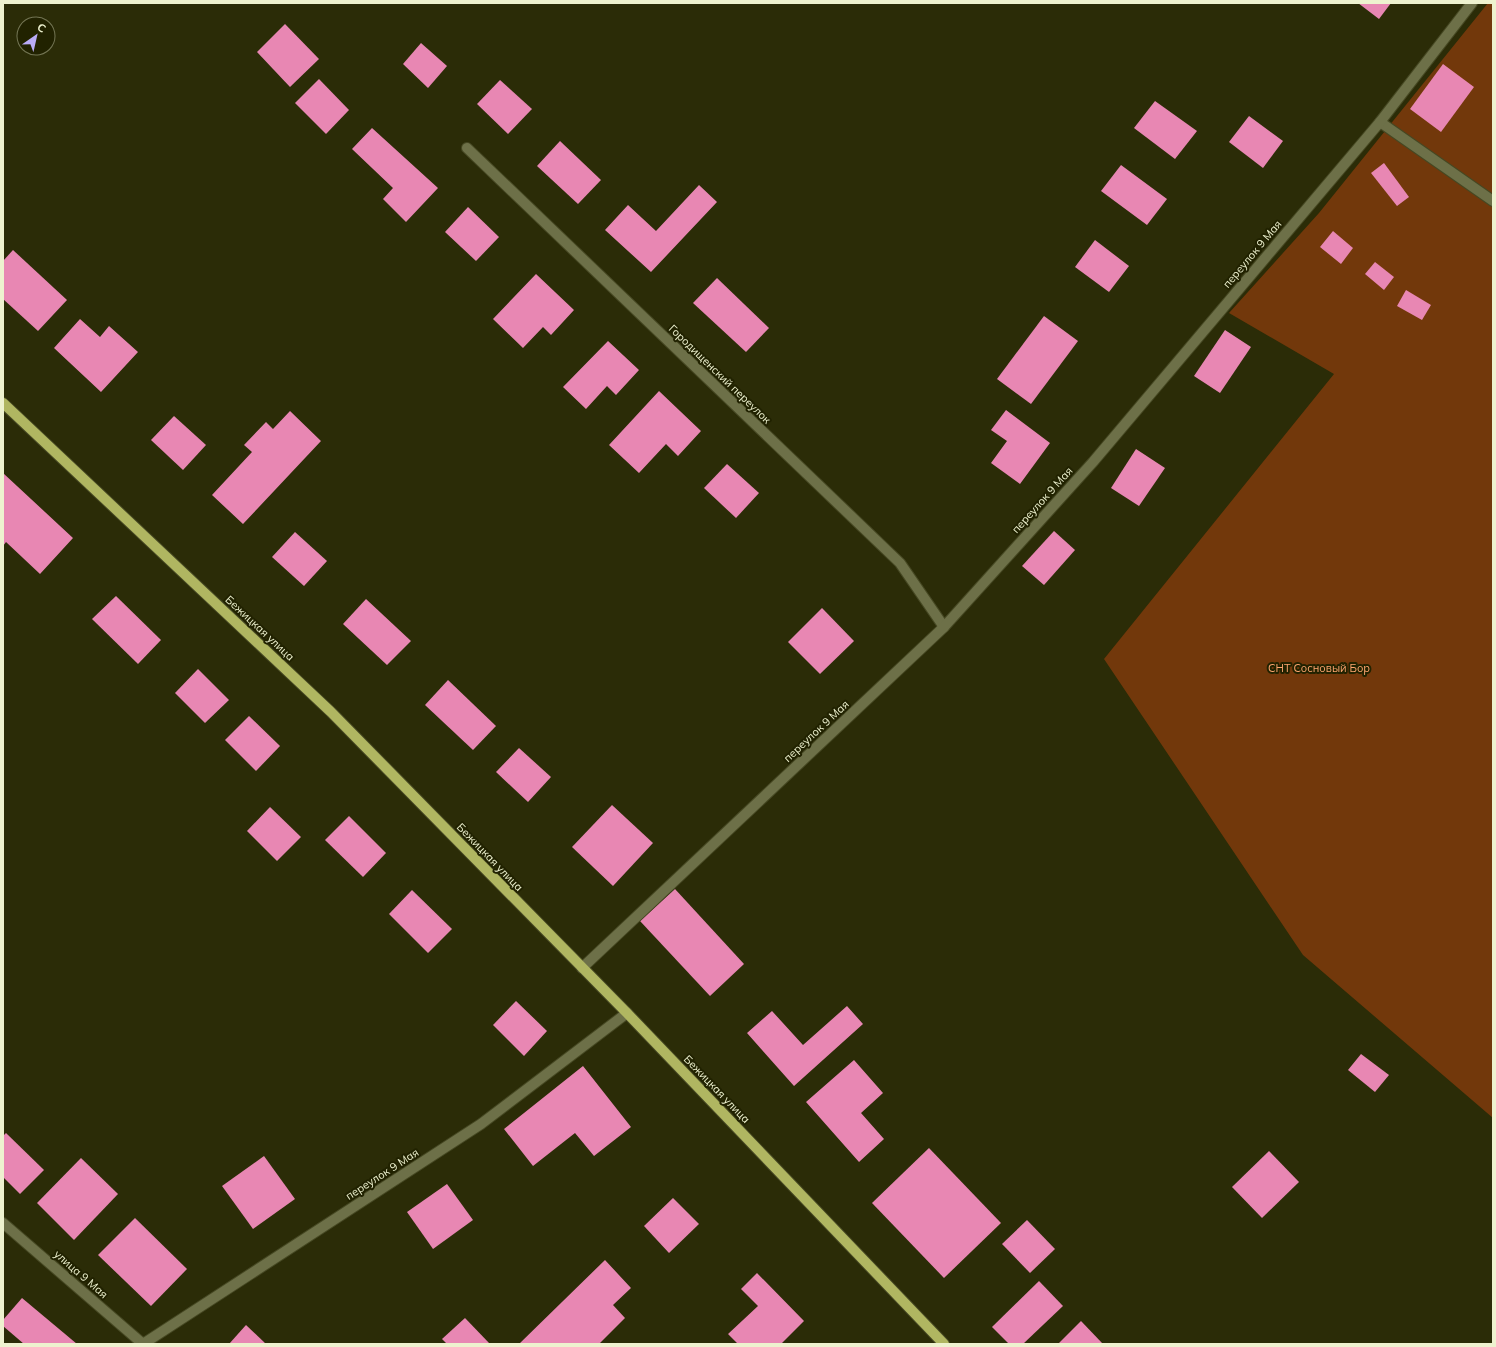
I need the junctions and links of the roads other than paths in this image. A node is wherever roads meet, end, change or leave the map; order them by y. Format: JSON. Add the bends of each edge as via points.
{"nodes":[{"id":1,"x":1472,"y":3,"type":"edge"},
{"id":2,"x":1380,"y":122,"type":"junction"},
{"id":3,"x":467,"y":148,"type":"dead end"},
{"id":4,"x":1493,"y":201,"type":"edge"},
{"id":5,"x":5,"y":409,"type":"edge"},
{"id":6,"x":944,"y":627,"type":"junction"},
{"id":7,"x":582,"y":968,"type":"junction"},
{"id":8,"x":627,"y":1013,"type":"junction"},
{"id":9,"x":3,"y":1223,"type":"edge"},
{"id":10,"x":143,"y":1344,"type":"edge"},
{"id":11,"x":944,"y":1344,"type":"edge"}],
"edges":[{"from":1,"to":2,"type":"street","name":"переулок 9 Мая"},
{"from":2,"to":4,"type":"street"},
{"from":2,"to":6,"type":"street","name":"переулок 9 Мая","via":[[1093,462]]},
{"from":3,"to":6,"type":"street","name":"Городищенский переулок","via":[[900,563]]},
{"from":5,"to":7,"type":"main road","name":"Бежицкая улица","via":[[331,712]]},
{"from":6,"to":7,"type":"street","name":"переулок 9 Мая"},
{"from":7,"to":8,"type":"main road","name":"Бежицкая улица"},
{"from":8,"to":10,"type":"street","name":"переулок 9 Мая","via":[[480,1124]]},
{"from":8,"to":11,"type":"main road","name":"Бежицкая улица"},
{"from":9,"to":10,"type":"street","name":"улица 9 Мая"}]}
